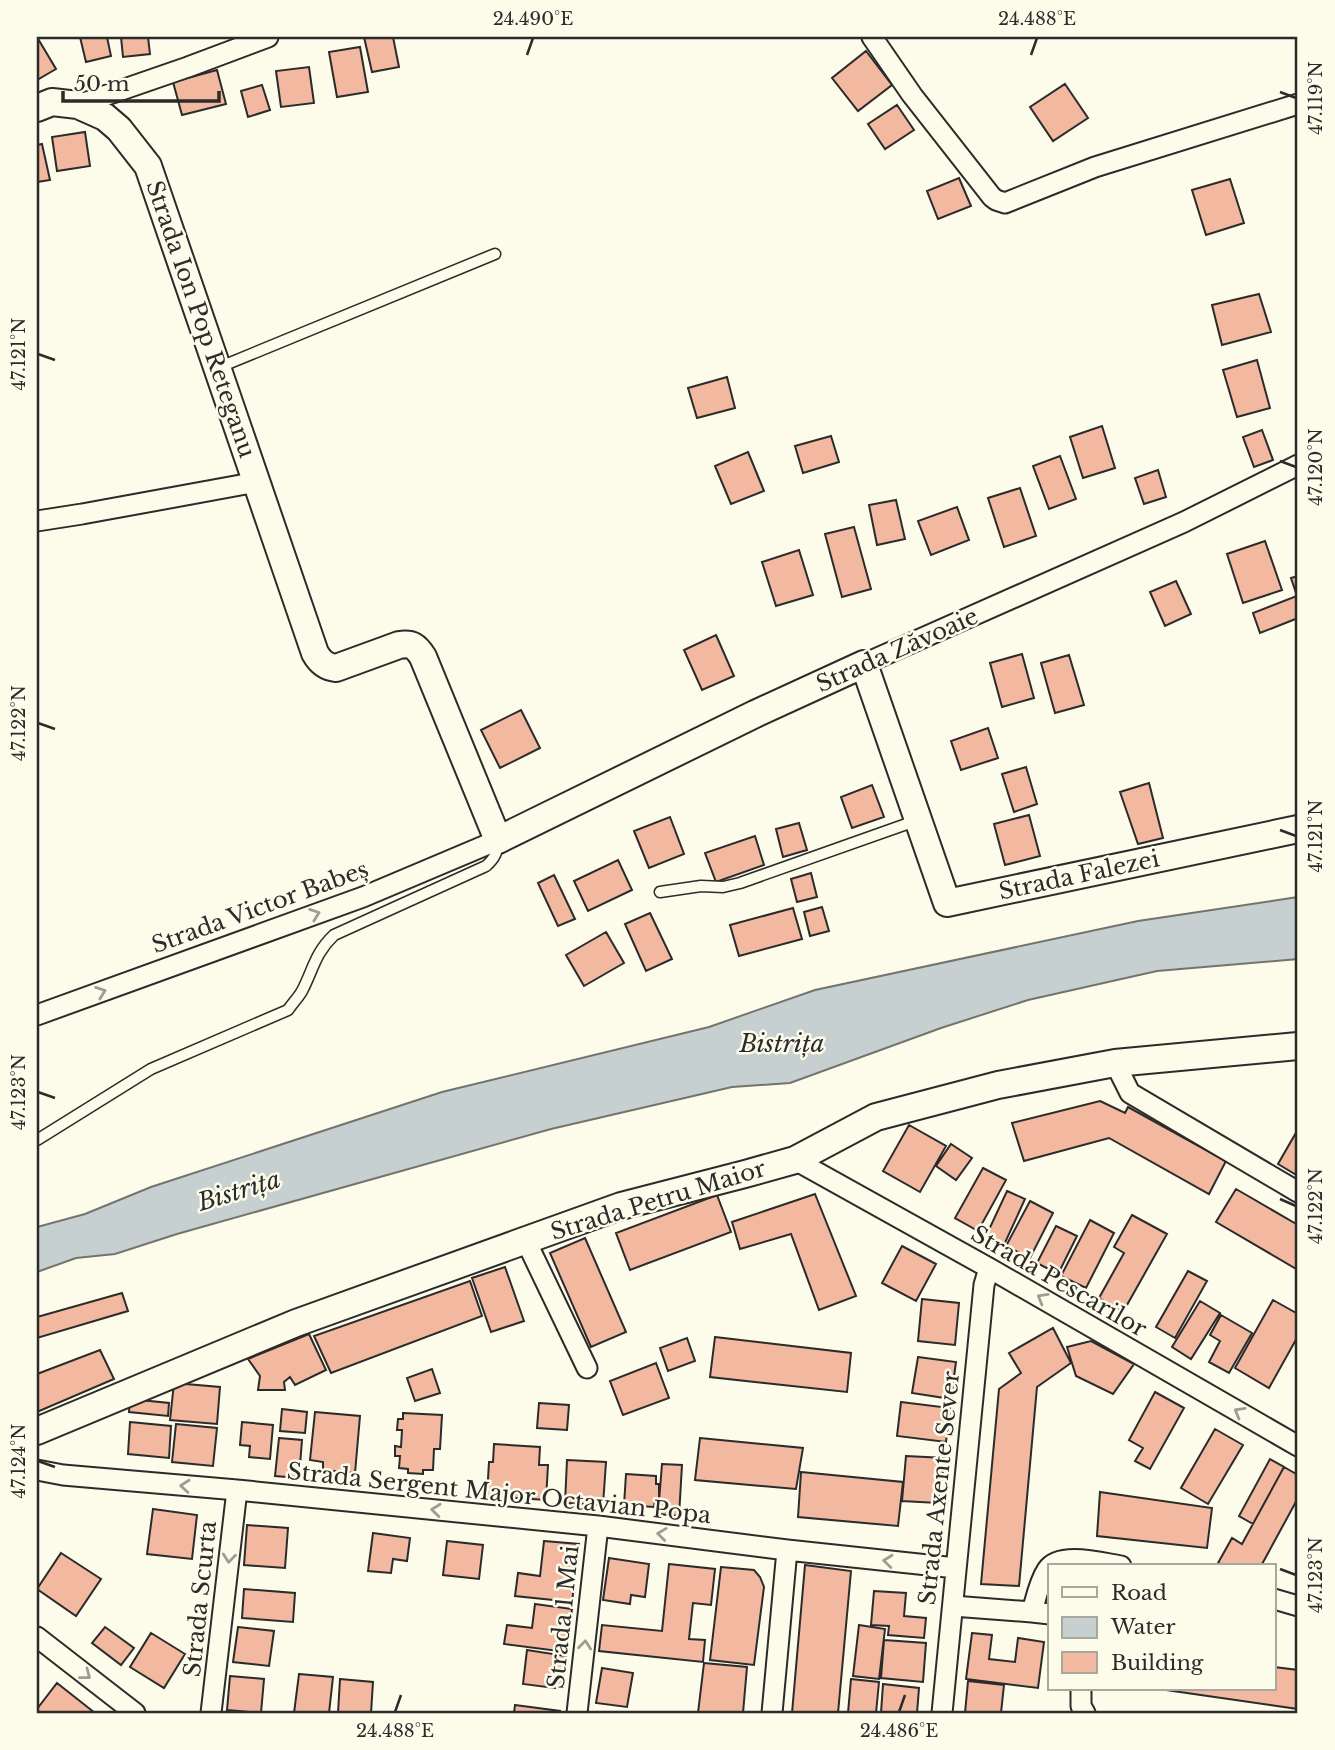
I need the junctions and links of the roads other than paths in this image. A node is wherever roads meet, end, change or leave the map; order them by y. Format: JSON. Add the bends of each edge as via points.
{"nodes":[{"id":1,"x":268,"y":37,"type":"edge"},
{"id":2,"x":872,"y":37,"type":"edge"},
{"id":3,"x":1298,"y":104,"type":"edge"},
{"id":4,"x":78,"y":105,"type":"junction"},
{"id":5,"x":37,"y":108,"type":"edge"},
{"id":6,"x":495,"y":254,"type":"dead end"},
{"id":7,"x":218,"y":368,"type":"junction"},
{"id":8,"x":1298,"y":465,"type":"edge"},
{"id":9,"x":257,"y":482,"type":"junction"},
{"id":10,"x":37,"y":521,"type":"edge"},
{"id":11,"x":864,"y":664,"type":"junction"},
{"id":12,"x":918,"y":820,"type":"junction"},
{"id":13,"x":1298,"y":829,"type":"edge"},
{"id":14,"x":498,"y":840,"type":"junction"},
{"id":15,"x":660,"y":892,"type":"dead end"},
{"id":16,"x":37,"y":1015,"type":"edge"},
{"id":17,"x":1298,"y":1046,"type":"edge"},
{"id":18,"x":1115,"y":1063,"type":"junction"},
{"id":19,"x":37,"y":1140,"type":"edge"},
{"id":20,"x":795,"y":1160,"type":"junction"},
{"id":21,"x":1298,"y":1192,"type":"edge"},
{"id":22,"x":526,"y":1241,"type":"junction"},
{"id":23,"x":989,"y":1268,"type":"junction"},
{"id":24,"x":587,"y":1368,"type":"dead end"},
{"id":25,"x":37,"y":1431,"type":"edge"},
{"id":26,"x":1298,"y":1446,"type":"edge"},
{"id":27,"x":37,"y":1470,"type":"edge"},
{"id":28,"x":237,"y":1490,"type":"junction"},
{"id":29,"x":598,"y":1526,"type":"junction"},
{"id":30,"x":787,"y":1550,"type":"junction"},
{"id":31,"x":1052,"y":1564,"type":"edge"},
{"id":32,"x":1103,"y":1564,"type":"edge"},
{"id":33,"x":956,"y":1568,"type":"junction"},
{"id":34,"x":1048,"y":1568,"type":"edge"},
{"id":35,"x":1276,"y":1600,"type":"edge"},
{"id":36,"x":953,"y":1606,"type":"junction"},
{"id":37,"x":1298,"y":1606,"type":"edge"},
{"id":38,"x":1041,"y":1613,"type":"edge"},
{"id":39,"x":37,"y":1636,"type":"edge"},
{"id":40,"x":1082,"y":1690,"type":"edge"},
{"id":41,"x":135,"y":1713,"type":"edge"},
{"id":42,"x":211,"y":1713,"type":"edge"},
{"id":43,"x":577,"y":1713,"type":"edge"},
{"id":44,"x":772,"y":1713,"type":"edge"},
{"id":45,"x":942,"y":1713,"type":"edge"},
{"id":46,"x":1085,"y":1713,"type":"edge"}],
"edges":[{"from":1,"to":4,"type":"street","name":"Strada Ion Pop Reteganu"},
{"from":2,"to":3,"type":"street","via":[[992,197],[1005,203],[1095,167]]},
{"from":4,"to":5,"type":"street","name":"Strada Ion Pop Reteganu","via":[[52,102]]},
{"from":4,"to":7,"type":"street","name":"Strada Ion Pop Reteganu","via":[[119,129],[148,166]]},
{"from":6,"to":7,"type":"lane"},
{"from":7,"to":9,"type":"street","name":"Strada Ion Pop Reteganu"},
{"from":8,"to":11,"type":"street","name":"Strada Zăvoaie","via":[[1184,522]]},
{"from":9,"to":10,"type":"street"},
{"from":9,"to":14,"type":"street","name":"Strada Ion Pop Reteganu","via":[[318,659],[336,668],[399,645],[414,645],[423,657]]},
{"from":11,"to":12,"type":"street","name":"Strada Falezei"},
{"from":11,"to":14,"type":"street","name":"Strada Zăvoaie"},
{"from":12,"to":13,"type":"street","name":"Strada Falezei","via":[[947,903]]},
{"from":12,"to":15,"type":"lane","via":[[740,883]]},
{"from":16,"to":14,"type":"street","name":"Strada Victor Babeș","one_way":true,"via":[[363,897]]},
{"from":14,"to":19,"type":"lane","via":[[497,853],[486,866],[334,935],[324,944],[288,1010],[151,1069]]},
{"from":17,"to":18,"type":"street","name":"Strada Petru Maior"},
{"from":18,"to":20,"type":"street","name":"Strada Petru Maior","via":[[998,1085],[876,1117]]},
{"from":18,"to":21,"type":"street","via":[[1129,1093]]},
{"from":20,"to":22,"type":"street","name":"Strada Petru Maior","via":[[621,1206]]},
{"from":20,"to":23,"type":"street","name":"Strada Pescarilor"},
{"from":22,"to":24,"type":"street"},
{"from":22,"to":25,"type":"street","name":"Strada Petru Maior","via":[[296,1323]]},
{"from":26,"to":23,"type":"street","name":"Strada Pescarilor","one_way":true},
{"from":23,"to":33,"type":"street","name":"Strada Axente Sever"},
{"from":28,"to":27,"type":"street","name":"Strada Sergent Major Octavian Popa","one_way":true},
{"from":29,"to":28,"type":"street","name":"Strada Sergent Major Octavian Popa","one_way":true},
{"from":28,"to":42,"type":"street","name":"Strada Scurta","one_way":true},
{"from":30,"to":29,"type":"street","name":"Strada Sergent Major Octavian Popa","one_way":true},
{"from":43,"to":29,"type":"street","name":"Strada 1 Mai","one_way":true},
{"from":33,"to":30,"type":"street","name":"Strada Sergent Major Octavian Popa","one_way":true},
{"from":30,"to":44,"type":"street"},
{"from":31,"to":32,"type":"street","via":[[1068,1560]]},
{"from":33,"to":36,"type":"street","name":"Strada Axente Sever"},
{"from":34,"to":38,"type":"street","via":[[1041,1581]]},
{"from":35,"to":37,"type":"street"},
{"from":36,"to":38,"type":"street"},
{"from":36,"to":45,"type":"street","name":"Strada Axente Sever"},
{"from":39,"to":41,"type":"street","one_way":true},
{"from":40,"to":46,"type":"street"}]}
